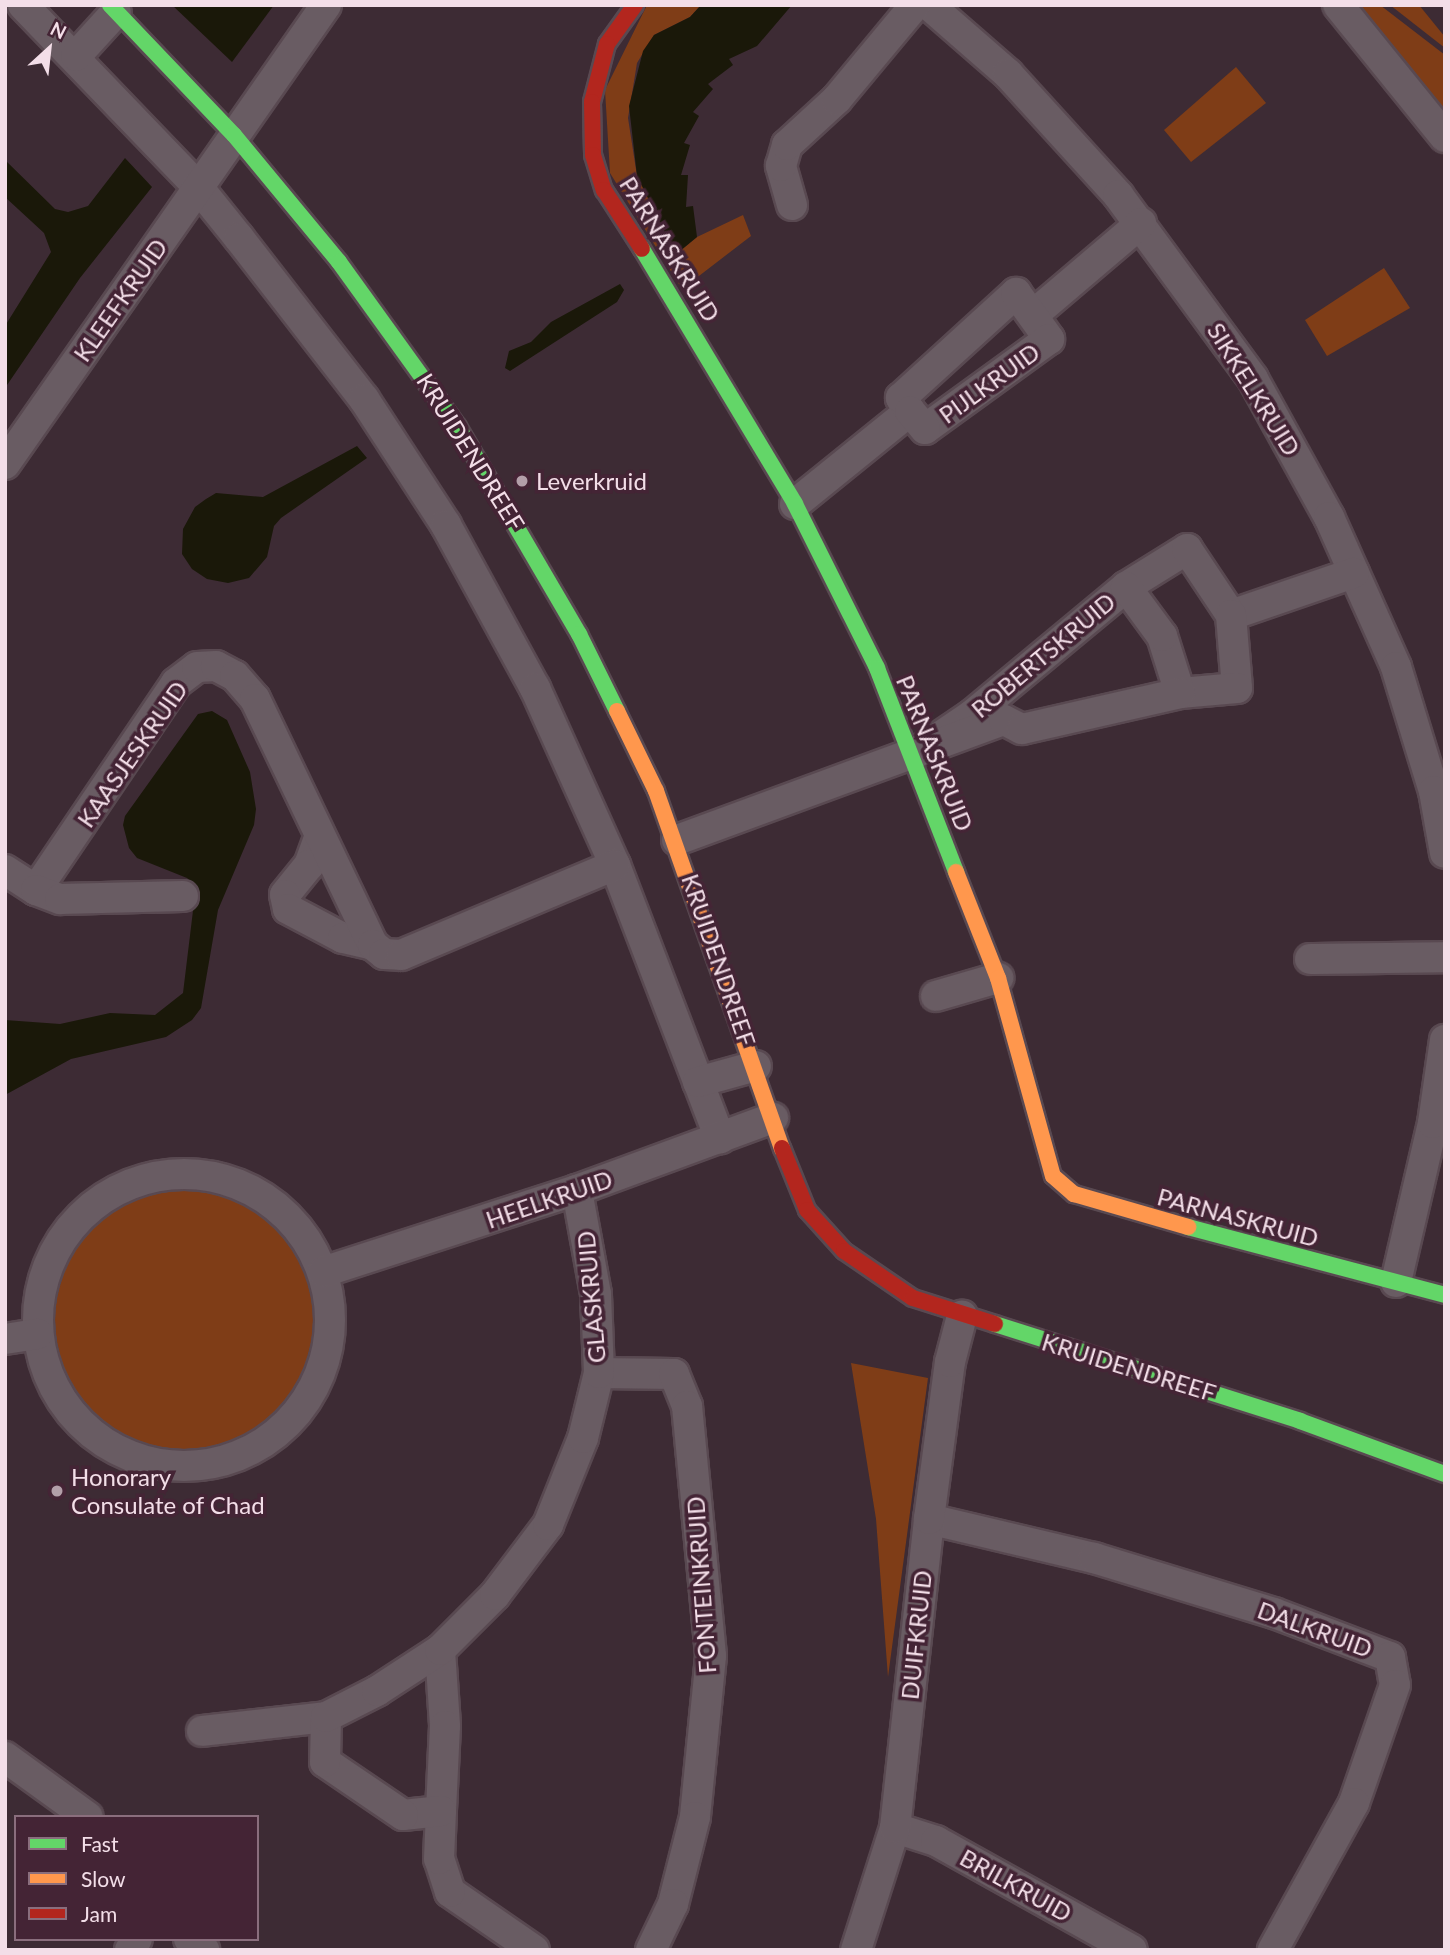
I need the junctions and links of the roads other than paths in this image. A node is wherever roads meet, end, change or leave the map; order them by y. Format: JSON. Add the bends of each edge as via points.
{"nodes":[{"id":1,"x":23,"y":5,"type":"edge"},
{"id":2,"x":326,"y":5,"type":"edge"},
{"id":3,"x":635,"y":5,"type":"edge"},
{"id":4,"x":915,"y":5,"type":"edge"},
{"id":5,"x":929,"y":5,"type":"edge"},
{"id":6,"x":1338,"y":5,"type":"edge"},
{"id":7,"x":113,"y":9,"type":"edge"},
{"id":8,"x":76,"y":56,"type":"junction"},
{"id":9,"x":234,"y":135,"type":"junction"},
{"id":10,"x":1445,"y":137,"type":"edge"},
{"id":11,"x":198,"y":187,"type":"junction"},
{"id":12,"x":792,"y":205,"type":"dead end"},
{"id":13,"x":1141,"y":223,"type":"junction"},
{"id":14,"x":1033,"y":315,"type":"junction"},
{"id":15,"x":910,"y":411,"type":"junction"},
{"id":16,"x":5,"y":464,"type":"edge"},
{"id":17,"x":794,"y":504,"type":"junction"},
{"id":18,"x":1354,"y":573,"type":"junction"},
{"id":19,"x":1126,"y":587,"type":"junction"},
{"id":20,"x":1231,"y":615,"type":"junction"},
{"id":21,"x":1180,"y":693,"type":"junction"},
{"id":22,"x":913,"y":755,"type":"junction"},
{"id":23,"x":319,"y":838,"type":"junction"},
{"id":24,"x":677,"y":840,"type":"junction"},
{"id":25,"x":1445,"y":853,"type":"edge"},
{"id":26,"x":615,"y":866,"type":"junction"},
{"id":27,"x":5,"y":870,"type":"edge"},
{"id":28,"x":36,"y":890,"type":"junction"},
{"id":29,"x":183,"y":896,"type":"dead end"},
{"id":30,"x":373,"y":945,"type":"junction"},
{"id":31,"x":1445,"y":957,"type":"edge"},
{"id":32,"x":1310,"y":959,"type":"dead end"},
{"id":33,"x":998,"y":978,"type":"junction"},
{"id":34,"x":936,"y":996,"type":"dead end"},
{"id":35,"x":1445,"y":1040,"type":"edge"},
{"id":36,"x":756,"y":1066,"type":"junction"},
{"id":37,"x":698,"y":1082,"type":"junction"},
{"id":38,"x":773,"y":1118,"type":"junction"},
{"id":39,"x":720,"y":1139,"type":"junction"},
{"id":40,"x":577,"y":1190,"type":"junction"},
{"id":41,"x":323,"y":1272,"type":"junction"},
{"id":42,"x":1396,"y":1282,"type":"junction"},
{"id":43,"x":1445,"y":1295,"type":"edge"},
{"id":44,"x":962,"y":1316,"type":"junction"},
{"id":45,"x":38,"y":1334,"type":"junction"},
{"id":46,"x":5,"y":1339,"type":"edge"},
{"id":47,"x":599,"y":1373,"type":"junction"},
{"id":48,"x":1445,"y":1474,"type":"edge"},
{"id":49,"x":929,"y":1519,"type":"junction"},
{"id":50,"x":440,"y":1650,"type":"junction"},
{"id":51,"x":326,"y":1717,"type":"junction"},
{"id":52,"x":202,"y":1731,"type":"dead end"},
{"id":53,"x":5,"y":1757,"type":"edge"},
{"id":54,"x":441,"y":1811,"type":"junction"},
{"id":55,"x":86,"y":1815,"type":"edge"},
{"id":56,"x":895,"y":1828,"type":"junction"},
{"id":57,"x":534,"y":1950,"type":"edge"},
{"id":58,"x":651,"y":1950,"type":"edge"},
{"id":59,"x":856,"y":1950,"type":"edge"},
{"id":60,"x":1132,"y":1950,"type":"edge"},
{"id":61,"x":1273,"y":1950,"type":"edge"}],
"edges":[{"from":1,"to":8,"type":"street"},
{"from":2,"to":9,"type":"street","name":"KLEEFKRUID"},
{"from":3,"to":17,"type":"street","name":"PARNASKRUID","via":[[607,44],[592,102],[593,155],[600,178]]},
{"from":4,"to":12,"type":"street","via":[[837,99],[787,145],[780,166]]},
{"from":5,"to":13,"type":"street","name":"SIKKELKRUID","via":[[1008,74]]},
{"from":6,"to":10,"type":"street"},
{"from":7,"to":8,"type":"street"},
{"from":7,"to":9,"type":"street","name":"KRUIDENDREEF"},
{"from":8,"to":11,"type":"street"},
{"from":9,"to":11,"type":"street","name":"KLEEFKRUID"},
{"from":9,"to":24,"type":"street","name":"KRUIDENDREEF","via":[[339,262],[458,427],[579,634]]},
{"from":11,"to":16,"type":"street","name":"KLEEFKRUID"},
{"from":11,"to":26,"type":"street","via":[[364,399],[446,525],[535,688]]},
{"from":13,"to":14,"type":"street","name":"PIJLKRUID"},
{"from":13,"to":18,"type":"street","name":"SIKKELKRUID","via":[[1253,380]]},
{"from":14,"to":15,"type":"street","name":"PIJLKRUID","via":[[1016,293],[901,398]]},
{"from":14,"to":15,"type":"street","name":"PIJLKRUID","via":[[1049,339],[925,429]]},
{"from":15,"to":17,"type":"street","name":"PIJLKRUID"},
{"from":17,"to":22,"type":"street","name":"PARNASKRUID","via":[[877,668]]},
{"from":18,"to":20,"type":"street"},
{"from":18,"to":25,"type":"street","name":"SIKKELKRUID","via":[[1396,667],[1420,738]]},
{"from":19,"to":20,"type":"street","name":"ROBERTSKRUID","via":[[1187,549]]},
{"from":19,"to":21,"type":"street","name":"ROBERTSKRUID","via":[[1162,636]]},
{"from":19,"to":22,"type":"street","name":"ROBERTSKRUID","via":[[972,715]]},
{"from":20,"to":21,"type":"street","name":"ROBERTSKRUID","via":[[1237,688]]},
{"from":21,"to":22,"type":"street","name":"ROBERTSKRUID","via":[[1022,730],[1004,720]]},
{"from":22,"to":24,"type":"street"},
{"from":22,"to":33,"type":"street","name":"PARNASKRUID"},
{"from":23,"to":28,"type":"street","name":"KAASJESKRUID","via":[[255,699],[235,676],[216,666],[197,667],[176,683]]},
{"from":23,"to":30,"type":"street","name":"KAASJESKRUID"},
{"from":23,"to":30,"type":"street","via":[[309,864],[285,895],[289,909],[343,937]]},
{"from":24,"to":36,"type":"street","name":"KRUIDENDREEF"},
{"from":26,"to":30,"type":"street","via":[[401,955],[384,954]]},
{"from":26,"to":37,"type":"street"},
{"from":27,"to":28,"type":"street"},
{"from":28,"to":29,"type":"street","via":[[60,899]]},
{"from":31,"to":32,"type":"street"},
{"from":33,"to":34,"type":"street"},
{"from":33,"to":42,"type":"street","name":"PARNASKRUID","via":[[1053,1176],[1074,1194]]},
{"from":35,"to":42,"type":"street","via":[[1433,1123]]},
{"from":36,"to":37,"type":"street"},
{"from":36,"to":38,"type":"street","name":"KRUIDENDREEF"},
{"from":37,"to":39,"type":"street"},
{"from":38,"to":39,"type":"street","name":"HEELKRUID"},
{"from":38,"to":44,"type":"street","name":"KRUIDENDREEF","via":[[807,1210],[844,1251],[913,1298]]},
{"from":39,"to":40,"type":"street","name":"HEELKRUID"},
{"from":40,"to":41,"type":"street","name":"HEELKRUID"},
{"from":40,"to":47,"type":"street","name":"GLASKRUID","via":[[596,1294]]},
{"from":41,"to":45,"type":"street","via":[[293,1222],[247,1187],[219,1178],[162,1175],[110,1193],[69,1230],[43,1279]]},
{"from":41,"to":45,"type":"street","via":[[330,1305],[330,1341],[311,1394],[272,1437],[222,1462],[166,1465],[113,1448],[76,1418],[54,1388]]},
{"from":42,"to":43,"type":"street","name":"PARNASKRUID"},
{"from":44,"to":48,"type":"street","name":"KRUIDENDREEF","via":[[1300,1421]]},
{"from":44,"to":49,"type":"street","name":"DUIFKRUID","via":[[950,1362]]},
{"from":45,"to":46,"type":"street"},
{"from":47,"to":50,"type":"street","name":"GLASKRUID","via":[[583,1438],[548,1525],[495,1595]]},
{"from":47,"to":58,"type":"street","name":"FONTEINKRUID","via":[[674,1374],[687,1406],[711,1656],[695,1817],[673,1904]]},
{"from":49,"to":56,"type":"street","name":"DUIFKRUID"},
{"from":49,"to":61,"type":"street","name":"DALKRUID","via":[[1107,1562],[1274,1613],[1390,1657],[1395,1685],[1354,1803]]},
{"from":50,"to":51,"type":"street","name":"GLASKRUID"},
{"from":50,"to":54,"type":"street","via":[[445,1726]]},
{"from":51,"to":52,"type":"street","name":"GLASKRUID"},
{"from":51,"to":54,"type":"street","via":[[325,1762],[403,1815]]},
{"from":53,"to":55,"type":"street"},
{"from":54,"to":57,"type":"street","via":[[439,1858],[450,1892]]},
{"from":56,"to":59,"type":"street","name":"DUIFKRUID"},
{"from":56,"to":60,"type":"street","name":"BRILKRUID","via":[[936,1841]]}]}
